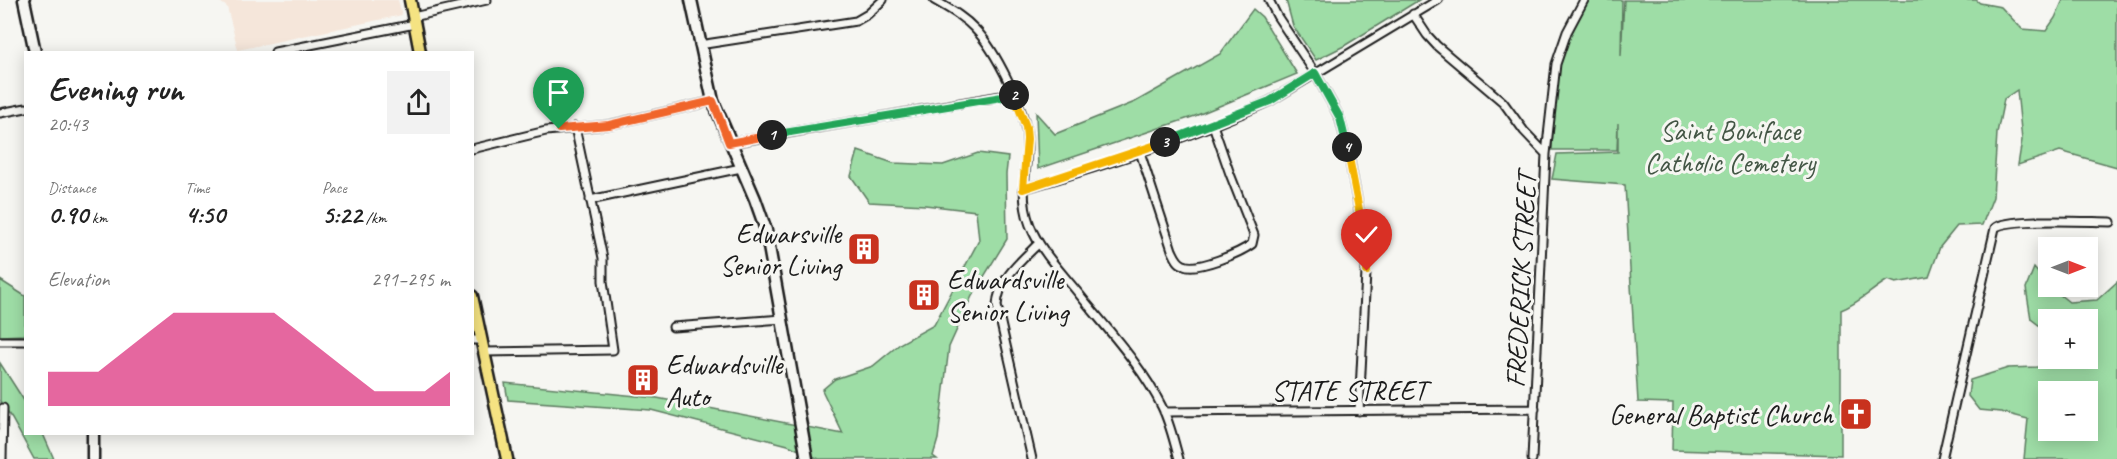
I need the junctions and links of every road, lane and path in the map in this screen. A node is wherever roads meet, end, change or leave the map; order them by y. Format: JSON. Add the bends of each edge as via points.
{"nodes":[{"id":1,"x":24,"y":0,"type":"edge"},
{"id":2,"x":410,"y":0,"type":"edge"},
{"id":3,"x":487,"y":0,"type":"edge"},
{"id":4,"x":691,"y":0,"type":"edge"},
{"id":5,"x":883,"y":0,"type":"edge"},
{"id":6,"x":934,"y":0,"type":"edge"},
{"id":7,"x":1269,"y":0,"type":"edge"},
{"id":8,"x":1437,"y":0,"type":"edge"},
{"id":9,"x":1584,"y":0,"type":"edge"},
{"id":10,"x":1413,"y":14,"type":"junction"},
{"id":11,"x":414,"y":20,"type":"junction"},
{"id":12,"x":699,"y":45,"type":"junction"},
{"id":13,"x":35,"y":51,"type":"edge"},
{"id":14,"x":286,"y":51,"type":"edge"},
{"id":15,"x":420,"y":51,"type":"edge"},
{"id":16,"x":1315,"y":73,"type":"junction"},
{"id":17,"x":1013,"y":94,"type":"junction"},
{"id":18,"x":713,"y":101,"type":"junction"},
{"id":19,"x":24,"y":108,"type":"edge"},
{"id":20,"x":0,"y":113,"type":"edge"},
{"id":21,"x":1213,"y":125,"type":"junction"},
{"id":22,"x":575,"y":128,"type":"junction"},
{"id":23,"x":729,"y":143,"type":"junction"},
{"id":24,"x":474,"y":149,"type":"edge"},
{"id":25,"x":1140,"y":152,"type":"junction"},
{"id":26,"x":1546,"y":154,"type":"junction"},
{"id":27,"x":741,"y":168,"type":"junction"},
{"id":28,"x":1023,"y":189,"type":"junction"},
{"id":29,"x":590,"y":200,"type":"junction"},
{"id":30,"x":2111,"y":222,"type":"dead end"},
{"id":31,"x":1039,"y":243,"type":"junction"},
{"id":32,"x":474,"y":314,"type":"edge"},
{"id":33,"x":783,"y":319,"type":"junction"},
{"id":34,"x":673,"y":327,"type":"dead end"},
{"id":35,"x":477,"y":340,"type":"edge"},
{"id":36,"x":0,"y":341,"type":"edge"},
{"id":37,"x":24,"y":341,"type":"edge"},
{"id":38,"x":484,"y":352,"type":"junction"},
{"id":39,"x":3,"y":408,"type":"dead end"},
{"id":40,"x":1535,"y":410,"type":"junction"},
{"id":41,"x":1359,"y":411,"type":"junction"},
{"id":42,"x":1164,"y":412,"type":"junction"},
{"id":43,"x":93,"y":435,"type":"edge"},
{"id":44,"x":2,"y":459,"type":"edge"},
{"id":45,"x":93,"y":459,"type":"edge"},
{"id":46,"x":507,"y":459,"type":"edge"},
{"id":47,"x":807,"y":459,"type":"edge"},
{"id":48,"x":1032,"y":459,"type":"edge"},
{"id":49,"x":1179,"y":459,"type":"edge"},
{"id":50,"x":1532,"y":459,"type":"edge"},
{"id":51,"x":1942,"y":459,"type":"edge"}],
"edges":[{"from":1,"to":13,"type":"street"},
{"from":2,"to":11,"type":"main road"},
{"from":3,"to":11,"type":"street"},
{"from":4,"to":12,"type":"street"},
{"from":5,"to":12,"type":"street","via":[[856,21]]},
{"from":6,"to":17,"type":"street","via":[[966,20],[986,40]]},
{"from":7,"to":16,"type":"street"},
{"from":8,"to":10,"type":"street"},
{"from":9,"to":26,"type":"street","via":[[1556,64]]},
{"from":10,"to":16,"type":"street"},
{"from":10,"to":26,"type":"street","name":"FREDERICK STREET","via":[[1426,35],[1503,102]]},
{"from":11,"to":14,"type":"street"},
{"from":11,"to":15,"type":"main road"},
{"from":12,"to":18,"type":"street"},
{"from":16,"to":21,"type":"street","via":[[1270,101]]},
{"from":16,"to":41,"type":"street","via":[[1340,118],[1365,241],[1367,271]]},
{"from":17,"to":23,"type":"street"},
{"from":17,"to":28,"type":"street","via":[[1026,127]]},
{"from":18,"to":22,"type":"street","via":[[609,125]]},
{"from":18,"to":23,"type":"street"},
{"from":19,"to":20,"type":"street"},
{"from":21,"to":25,"type":"street"},
{"from":21,"to":25,"type":"street","via":[[1254,235],[1252,244],[1228,256],[1193,267],[1179,262]]},
{"from":22,"to":24,"type":"street"},
{"from":22,"to":29,"type":"street"},
{"from":23,"to":27,"type":"street"},
{"from":25,"to":28,"type":"street"},
{"from":26,"to":40,"type":"street","name":"FREDERICK STREET"},
{"from":27,"to":29,"type":"street"},
{"from":27,"to":33,"type":"street","via":[[766,230]]},
{"from":28,"to":31,"type":"street","via":[[1028,219]]},
{"from":29,"to":38,"type":"street","via":[[603,258],[613,350]]},
{"from":30,"to":51,"type":"street","via":[[1996,226]]},
{"from":31,"to":42,"type":"street","via":[[1134,364]]},
{"from":31,"to":48,"type":"street","via":[[1009,274],[997,299]]},
{"from":32,"to":35,"type":"main road"},
{"from":33,"to":34,"type":"street"},
{"from":33,"to":47,"type":"street"},
{"from":35,"to":38,"type":"main road"},
{"from":36,"to":37,"type":"street"},
{"from":38,"to":46,"type":"main road"},
{"from":39,"to":44,"type":"street"},
{"from":40,"to":41,"type":"street","name":"STATE STREET"},
{"from":40,"to":50,"type":"street","name":"FREDERICK STREET"},
{"from":41,"to":42,"type":"street","name":"STATE STREET"},
{"from":42,"to":49,"type":"street"},
{"from":43,"to":45,"type":"street"}]}
